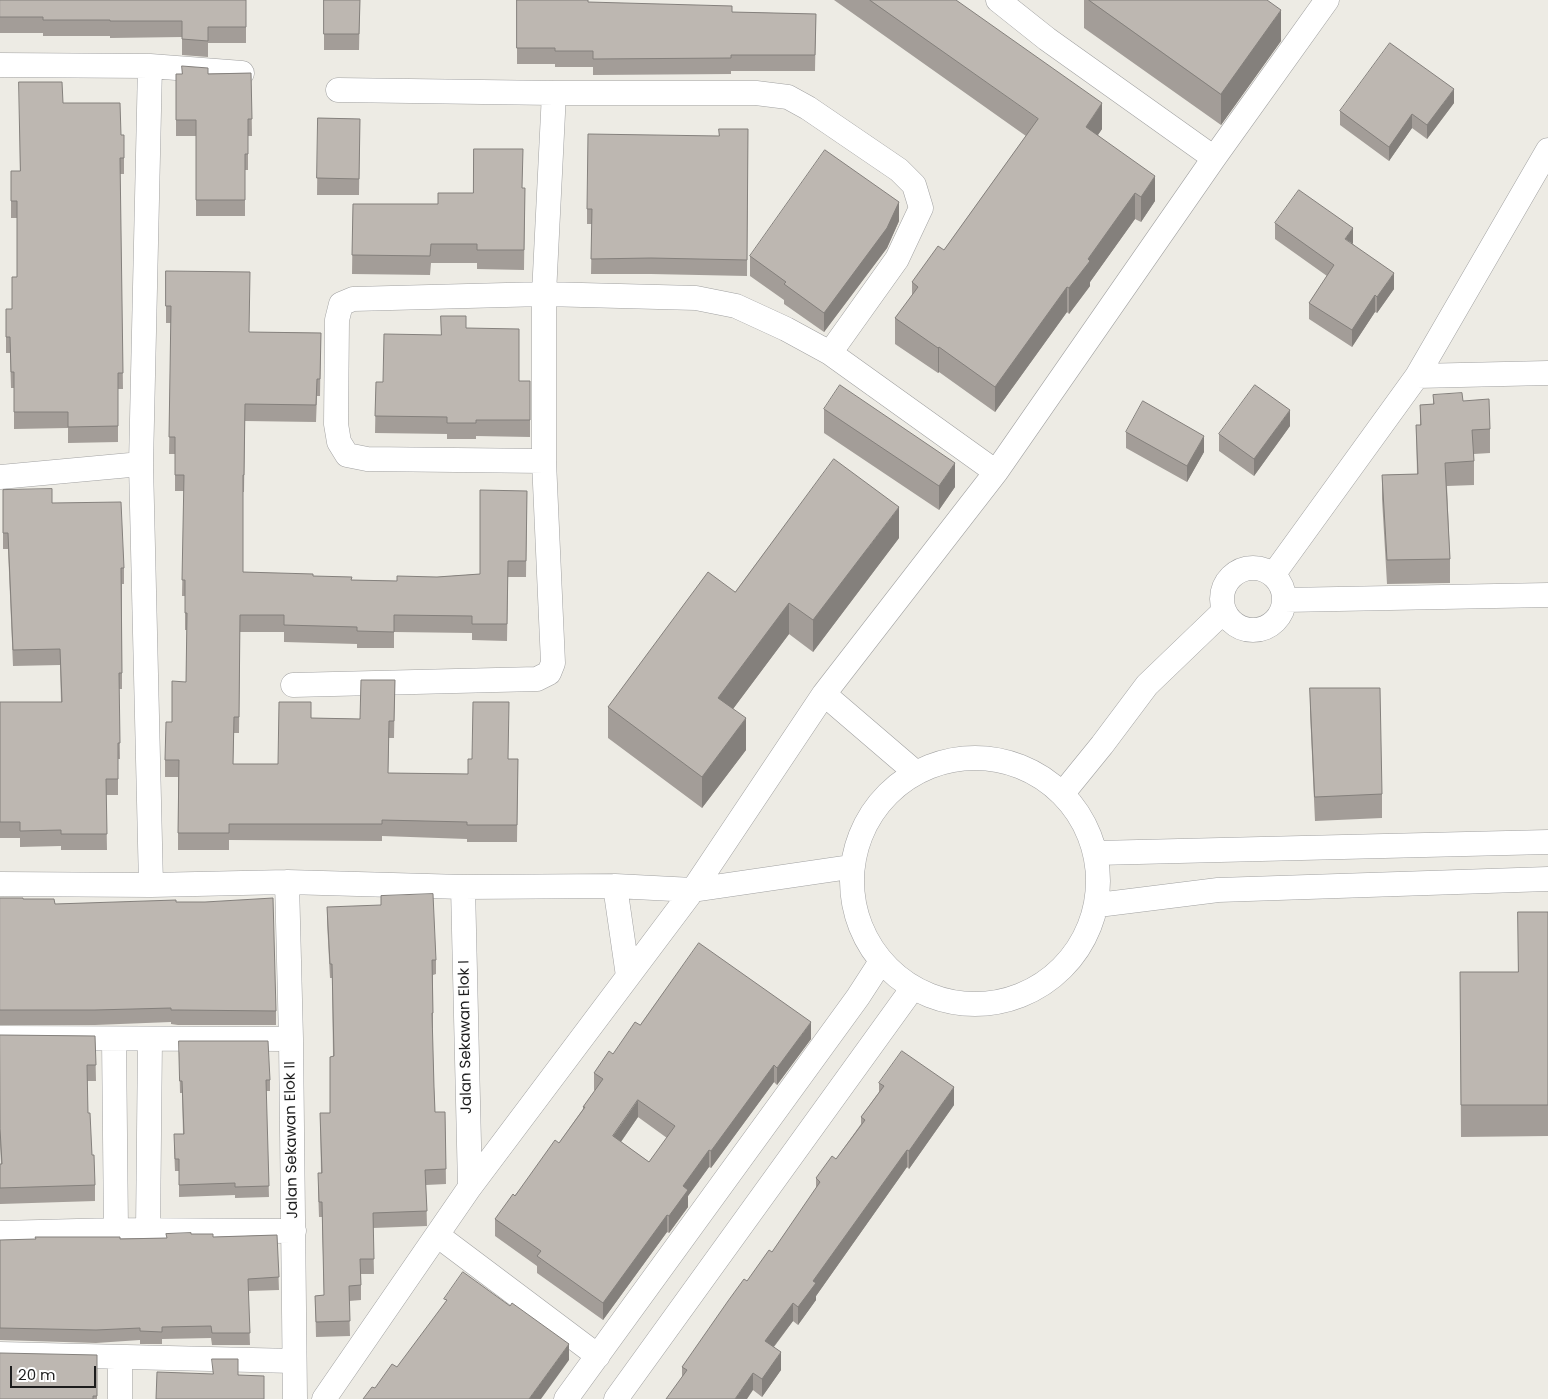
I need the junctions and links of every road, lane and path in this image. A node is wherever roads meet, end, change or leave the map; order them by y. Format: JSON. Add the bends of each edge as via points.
{"nodes":[{"id":1,"x":998,"y":0,"type":"edge"},
{"id":2,"x":1327,"y":0,"type":"edge"},
{"id":3,"x":0,"y":65,"type":"edge"},
{"id":4,"x":150,"y":66,"type":"junction"},
{"id":5,"x":242,"y":73,"type":"edge"},
{"id":6,"x":338,"y":90,"type":"dead end"},
{"id":7,"x":554,"y":93,"type":"junction"},
{"id":8,"x":1547,"y":154,"type":"edge"},
{"id":9,"x":1214,"y":158,"type":"junction"},
{"id":10,"x":544,"y":294,"type":"junction"},
{"id":11,"x":830,"y":353,"type":"junction"},
{"id":12,"x":1548,"y":373,"type":"edge"},
{"id":13,"x":1417,"y":376,"type":"junction"},
{"id":14,"x":544,"y":461,"type":"junction"},
{"id":15,"x":141,"y":464,"type":"junction"},
{"id":16,"x":996,"y":472,"type":"junction"},
{"id":17,"x":0,"y":477,"type":"edge"},
{"id":18,"x":1273,"y":575,"type":"junction"},
{"id":19,"x":1548,"y":595,"type":"edge"},
{"id":20,"x":1285,"y":600,"type":"junction"},
{"id":21,"x":1223,"y":612,"type":"junction"},
{"id":22,"x":293,"y":685,"type":"dead end"},
{"id":23,"x":824,"y":694,"type":"junction"},
{"id":24,"x":915,"y":772,"type":"junction"},
{"id":25,"x":1063,"y":793,"type":"junction"},
{"id":26,"x":1548,"y":842,"type":"edge"},
{"id":27,"x":1097,"y":853,"type":"junction"},
{"id":28,"x":850,"y":867,"type":"junction"},
{"id":29,"x":1548,"y":879,"type":"edge"},
{"id":30,"x":287,"y":882,"type":"junction"},
{"id":31,"x":0,"y":884,"type":"edge"},
{"id":32,"x":151,"y":885,"type":"junction"},
{"id":33,"x":615,"y":886,"type":"junction"},
{"id":34,"x":463,"y":887,"type":"junction"},
{"id":35,"x":693,"y":890,"type":"junction"},
{"id":36,"x":1098,"y":905,"type":"junction"},
{"id":37,"x":880,"y":963,"type":"junction"},
{"id":38,"x":628,"y":976,"type":"junction"},
{"id":39,"x":912,"y":989,"type":"junction"},
{"id":40,"x":0,"y":1038,"type":"edge"},
{"id":41,"x":114,"y":1039,"type":"junction"},
{"id":42,"x":150,"y":1039,"type":"junction"},
{"id":43,"x":291,"y":1039,"type":"junction"},
{"id":44,"x":470,"y":1187,"type":"junction"},
{"id":45,"x":116,"y":1230,"type":"junction"},
{"id":46,"x":148,"y":1230,"type":"junction"},
{"id":47,"x":294,"y":1231,"type":"junction"},
{"id":48,"x":0,"y":1233,"type":"edge"},
{"id":49,"x":436,"y":1235,"type":"junction"},
{"id":50,"x":0,"y":1354,"type":"edge"},
{"id":51,"x":598,"y":1356,"type":"junction"},
{"id":52,"x":120,"y":1357,"type":"junction"},
{"id":53,"x":294,"y":1361,"type":"junction"},
{"id":54,"x":120,"y":1399,"type":"edge"},
{"id":55,"x":295,"y":1399,"type":"edge"},
{"id":56,"x":324,"y":1399,"type":"edge"},
{"id":57,"x":566,"y":1399,"type":"edge"},
{"id":58,"x":616,"y":1399,"type":"edge"}],
"edges":[{"from":1,"to":9,"type":"street"},
{"from":2,"to":9,"type":"street"},
{"from":3,"to":4,"type":"street"},
{"from":4,"to":5,"type":"street"},
{"from":4,"to":15,"type":"street"},
{"from":6,"to":7,"type":"street"},
{"from":7,"to":10,"type":"street"},
{"from":7,"to":11,"type":"street","via":[[756,93],[788,97],[898,170],[914,185],[921,208],[898,260]]},
{"from":8,"to":13,"type":"street"},
{"from":9,"to":16,"type":"street"},
{"from":10,"to":11,"type":"street","via":[[696,298],[736,306]]},
{"from":10,"to":14,"type":"street"},
{"from":10,"to":14,"type":"street","via":[[353,298],[341,304],[337,320],[336,405],[339,442],[346,455],[367,459]]},
{"from":11,"to":16,"type":"street"},
{"from":12,"to":13,"type":"street"},
{"from":13,"to":18,"type":"street"},
{"from":14,"to":22,"type":"street","via":[[552,663],[549,673],[537,679]]},
{"from":15,"to":17,"type":"street"},
{"from":15,"to":32,"type":"street"},
{"from":16,"to":23,"type":"street"},
{"from":18,"to":20,"type":"street","via":[[1282,586]]},
{"from":18,"to":21,"type":"street","via":[[1261,568],[1246,568],[1233,574],[1224,585],[1220,599]]},
{"from":19,"to":20,"type":"street"},
{"from":20,"to":21,"type":"street","via":[[1281,614],[1272,625],[1259,630],[1238,627]]},
{"from":21,"to":25,"type":"street","via":[[1147,685]]},
{"from":23,"to":24,"type":"street"},
{"from":23,"to":35,"type":"street"},
{"from":24,"to":25,"type":"street","via":[[966,757],[984,759],[1019,764]]},
{"from":24,"to":28,"type":"street","via":[[871,812]]},
{"from":25,"to":27,"type":"street","via":[[1084,820]]},
{"from":26,"to":27,"type":"street"},
{"from":27,"to":36,"type":"street"},
{"from":28,"to":35,"type":"street"},
{"from":28,"to":37,"type":"street","via":[[851,901],[861,934]]},
{"from":29,"to":36,"type":"street","via":[[1218,890]]},
{"from":30,"to":32,"type":"street"},
{"from":30,"to":34,"type":"street"},
{"from":30,"to":43,"type":"street","name":"Jalan Sekawan Elok II"},
{"from":31,"to":32,"type":"street"},
{"from":33,"to":34,"type":"street"},
{"from":33,"to":35,"type":"street"},
{"from":33,"to":38,"type":"street"},
{"from":34,"to":44,"type":"street","name":"Jalan Sekawan Elok I"},
{"from":35,"to":38,"type":"street"},
{"from":36,"to":39,"type":"street","via":[[1080,948],[1047,983],[1004,1002],[957,1004]]},
{"from":37,"to":39,"type":"street"},
{"from":37,"to":51,"type":"street"},
{"from":38,"to":44,"type":"street"},
{"from":39,"to":58,"type":"street"},
{"from":40,"to":41,"type":"street"},
{"from":41,"to":42,"type":"street"},
{"from":41,"to":45,"type":"street"},
{"from":42,"to":43,"type":"street"},
{"from":42,"to":46,"type":"street"},
{"from":43,"to":47,"type":"street","name":"Jalan Sekawan Elok II"},
{"from":44,"to":49,"type":"street"},
{"from":45,"to":46,"type":"street"},
{"from":45,"to":48,"type":"street"},
{"from":46,"to":47,"type":"street"},
{"from":47,"to":53,"type":"street","name":"Jalan Sekawan Elok II"},
{"from":49,"to":51,"type":"street"},
{"from":49,"to":56,"type":"street"},
{"from":50,"to":52,"type":"street"},
{"from":51,"to":57,"type":"street"},
{"from":52,"to":53,"type":"street"},
{"from":52,"to":54,"type":"street"},
{"from":53,"to":55,"type":"street","name":"Jalan Sekawan Elok II"}]}
